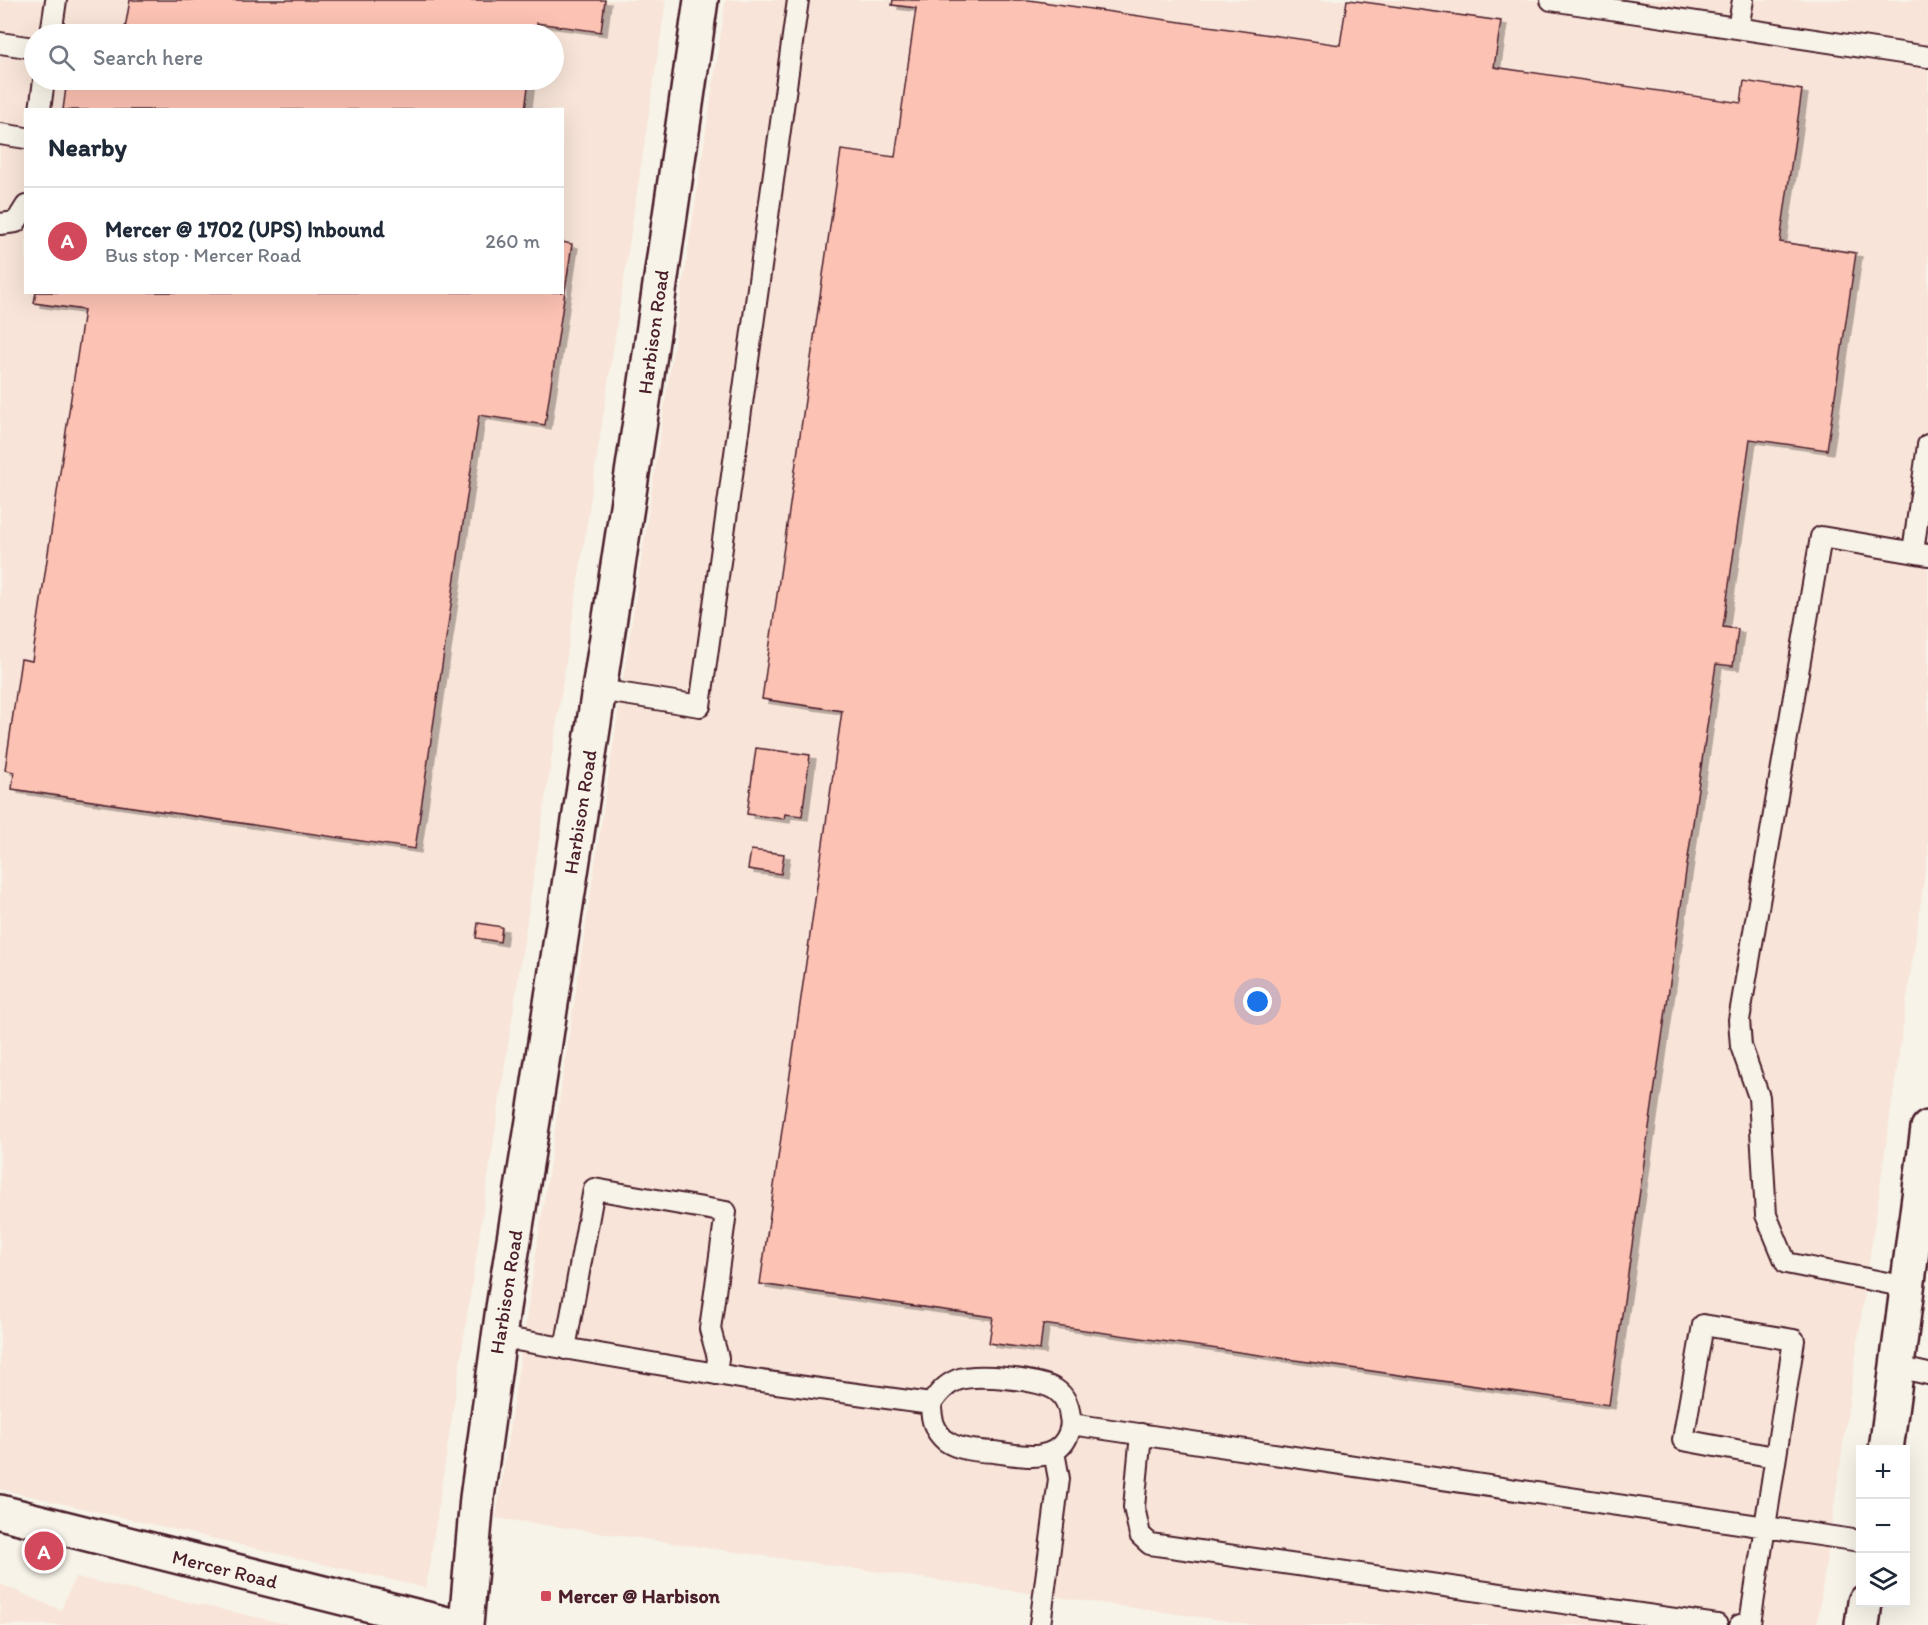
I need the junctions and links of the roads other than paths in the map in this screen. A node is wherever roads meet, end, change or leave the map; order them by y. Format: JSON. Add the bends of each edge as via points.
{"nodes":[{"id":1,"x":56,"y":0,"type":"edge"},
{"id":2,"x":701,"y":0,"type":"edge"},
{"id":3,"x":798,"y":0,"type":"edge"},
{"id":4,"x":1551,"y":0,"type":"edge"},
{"id":5,"x":1743,"y":0,"type":"edge"},
{"id":6,"x":52,"y":24,"type":"edge"},
{"id":7,"x":1738,"y":28,"type":"junction"},
{"id":8,"x":0,"y":43,"type":"edge"},
{"id":9,"x":24,"y":47,"type":"edge"},
{"id":10,"x":1928,"y":57,"type":"edge"},
{"id":11,"x":43,"y":90,"type":"edge"},
{"id":12,"x":40,"y":108,"type":"edge"},
{"id":13,"x":0,"y":134,"type":"edge"},
{"id":14,"x":24,"y":138,"type":"edge"},
{"id":15,"x":24,"y":209,"type":"edge"},
{"id":16,"x":0,"y":224,"type":"edge"},
{"id":17,"x":1928,"y":445,"type":"edge"},
{"id":18,"x":1921,"y":553,"type":"edge"},
{"id":19,"x":599,"y":690,"type":"junction"},
{"id":20,"x":1928,"y":1128,"type":"edge"},
{"id":21,"x":1907,"y":1287,"type":"junction"},
{"id":22,"x":499,"y":1337,"type":"junction"},
{"id":23,"x":566,"y":1349,"type":"junction"},
{"id":24,"x":1896,"y":1367,"type":"junction"},
{"id":25,"x":716,"y":1374,"type":"junction"},
{"id":26,"x":1928,"y":1374,"type":"edge"},
{"id":27,"x":931,"y":1404,"type":"junction"},
{"id":28,"x":1071,"y":1424,"type":"junction"},
{"id":29,"x":1141,"y":1434,"type":"junction"},
{"id":30,"x":1886,"y":1445,"type":"edge"},
{"id":31,"x":1054,"y":1452,"type":"junction"},
{"id":32,"x":1774,"y":1457,"type":"junction"},
{"id":33,"x":0,"y":1512,"type":"edge"},
{"id":34,"x":1766,"y":1526,"type":"junction"},
{"id":35,"x":1856,"y":1540,"type":"edge"},
{"id":36,"x":1864,"y":1607,"type":"edge"},
{"id":37,"x":451,"y":1625,"type":"edge"},
{"id":38,"x":466,"y":1625,"type":"edge"},
{"id":39,"x":1040,"y":1625,"type":"edge"},
{"id":40,"x":1717,"y":1625,"type":"edge"},
{"id":41,"x":1740,"y":1625,"type":"edge"},
{"id":42,"x":1862,"y":1625,"type":"edge"}],
"edges":[{"from":1,"to":6,"type":"lane"},
{"from":2,"to":19,"type":"street","name":"Harbison Road"},
{"from":3,"to":19,"type":"lane","via":[[700,706]]},
{"from":4,"to":7,"type":"lane"},
{"from":5,"to":7,"type":"lane"},
{"from":7,"to":10,"type":"lane"},
{"from":8,"to":9,"type":"lane"},
{"from":11,"to":12,"type":"lane"},
{"from":13,"to":14,"type":"lane"},
{"from":15,"to":16,"type":"lane","via":[[16,222]]},
{"from":17,"to":18,"type":"lane"},
{"from":18,"to":21,"type":"lane","via":[[1821,537],[1739,1020],[1741,1046],[1759,1098],[1767,1215],[1786,1263]]},
{"from":19,"to":22,"type":"street","name":"Harbison Road"},
{"from":20,"to":21,"type":"street"},
{"from":21,"to":24,"type":"street"},
{"from":22,"to":23,"type":"lane"},
{"from":22,"to":38,"type":"street","name":"Harbison Road","via":[[477,1498]]},
{"from":23,"to":25,"type":"lane"},
{"from":23,"to":25,"type":"lane","via":[[594,1189],[726,1212],[710,1329],[718,1358]]},
{"from":24,"to":26,"type":"lane"},
{"from":24,"to":30,"type":"street"},
{"from":25,"to":27,"type":"lane"},
{"from":27,"to":28,"type":"lane","via":[[945,1386],[957,1380],[1007,1378],[1044,1384],[1061,1393]]},
{"from":27,"to":31,"type":"lane","via":[[933,1424],[946,1441],[956,1446],[1031,1456]]},
{"from":28,"to":29,"type":"lane"},
{"from":28,"to":31,"type":"lane","via":[[1065,1440]]},
{"from":29,"to":34,"type":"lane"},
{"from":29,"to":40,"type":"lane","via":[[1134,1507],[1140,1535],[1150,1544]]},
{"from":31,"to":39,"type":"lane","via":[[1059,1479]]},
{"from":32,"to":32,"type":"lane","via":[[1794,1340],[1703,1325],[1683,1440]]},
{"from":32,"to":34,"type":"lane"},
{"from":33,"to":37,"type":"street","name":"Mercer Road"},
{"from":34,"to":35,"type":"lane"},
{"from":34,"to":41,"type":"lane","via":[[1750,1623]]},
{"from":36,"to":42,"type":"street"}]}
